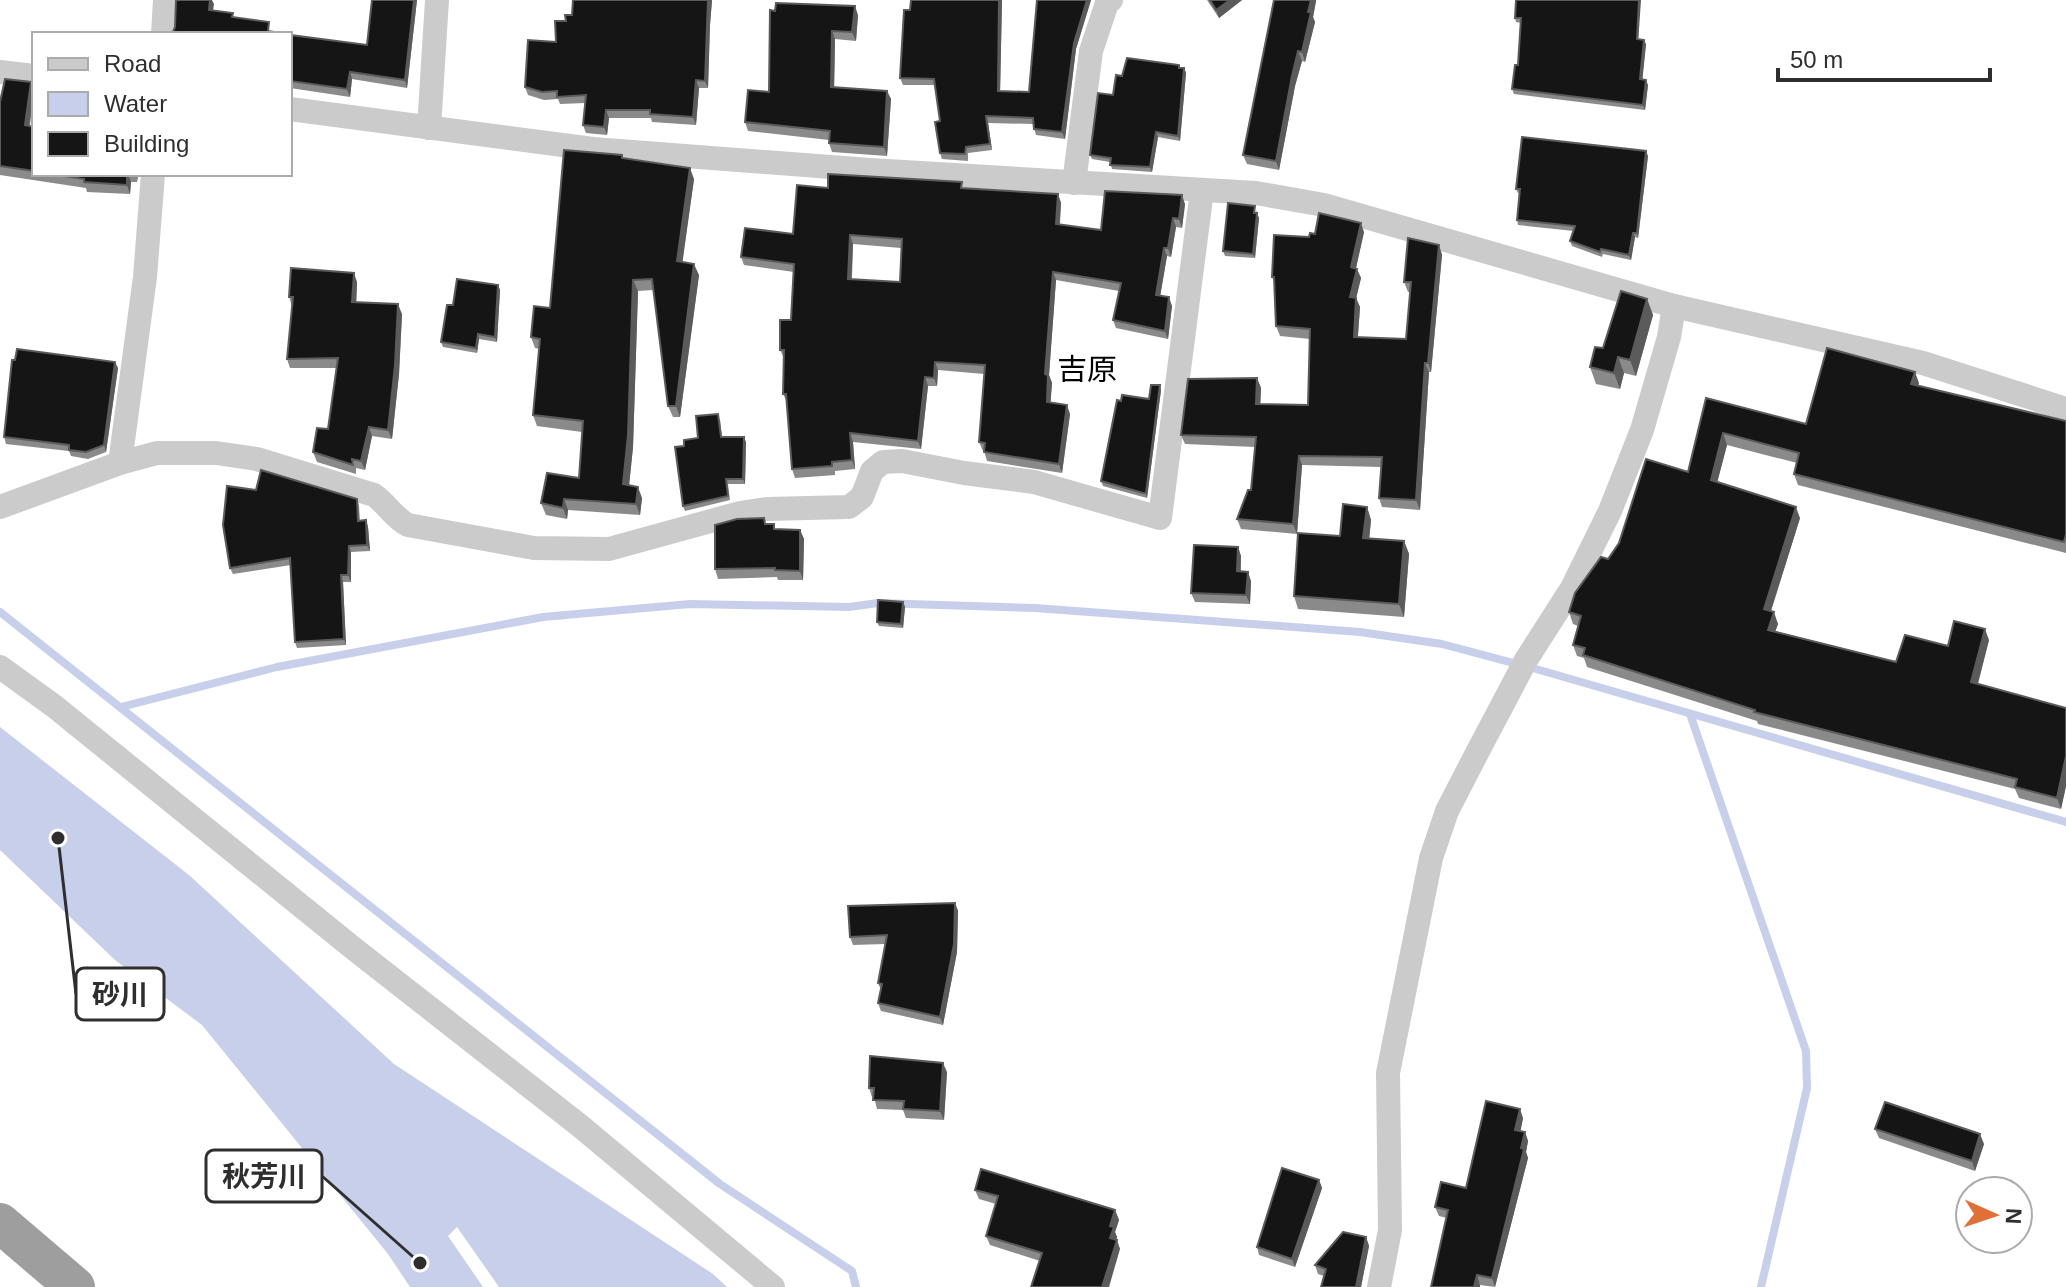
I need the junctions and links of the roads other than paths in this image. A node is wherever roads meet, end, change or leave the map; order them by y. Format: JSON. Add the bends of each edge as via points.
{"nodes":[{"id":1,"x":165,"y":0,"type":"edge"},
{"id":2,"x":437,"y":0,"type":"edge"},
{"id":3,"x":1111,"y":0,"type":"edge"},
{"id":4,"x":163,"y":32,"type":"edge"},
{"id":5,"x":0,"y":72,"type":"edge"},
{"id":6,"x":32,"y":76,"type":"edge"},
{"id":7,"x":292,"y":109,"type":"edge"},
{"id":8,"x":429,"y":128,"type":"junction"},
{"id":9,"x":153,"y":176,"type":"edge"},
{"id":10,"x":1074,"y":183,"type":"junction"},
{"id":11,"x":1202,"y":190,"type":"junction"},
{"id":12,"x":1674,"y":306,"type":"junction"},
{"id":13,"x":2066,"y":409,"type":"edge"},
{"id":14,"x":120,"y":463,"type":"junction"},
{"id":15,"x":0,"y":507,"type":"edge"},
{"id":16,"x":0,"y":667,"type":"edge"},
{"id":17,"x":0,"y":1223,"type":"edge"},
{"id":18,"x":75,"y":1287,"type":"edge"},
{"id":19,"x":773,"y":1287,"type":"edge"},
{"id":20,"x":1379,"y":1287,"type":"edge"}],
"edges":[{"from":1,"to":4,"type":"street"},
{"from":2,"to":8,"type":"street"},
{"from":3,"to":10,"type":"street","via":[[1091,51]]},
{"from":5,"to":6,"type":"street"},
{"from":7,"to":8,"type":"street"},
{"from":8,"to":10,"type":"street","via":[[593,149]]},
{"from":9,"to":14,"type":"street"},
{"from":10,"to":11,"type":"street"},
{"from":11,"to":12,"type":"street","via":[[1324,205]]},
{"from":11,"to":14,"type":"street","via":[[1160,518],[1034,482],[902,461],[883,462],[872,471],[862,497],[849,507],[740,513],[609,549],[534,548],[408,525],[374,495],[257,459],[157,453]]},
{"from":12,"to":13,"type":"street","via":[[1923,363]]},
{"from":12,"to":20,"type":"street","via":[[1642,430],[1610,511],[1447,811],[1431,858],[1388,1073],[1390,1230]]},
{"from":14,"to":15,"type":"street"},
{"from":16,"to":19,"type":"street","via":[[579,1125]]},
{"from":17,"to":18,"type":"highway"}]}
